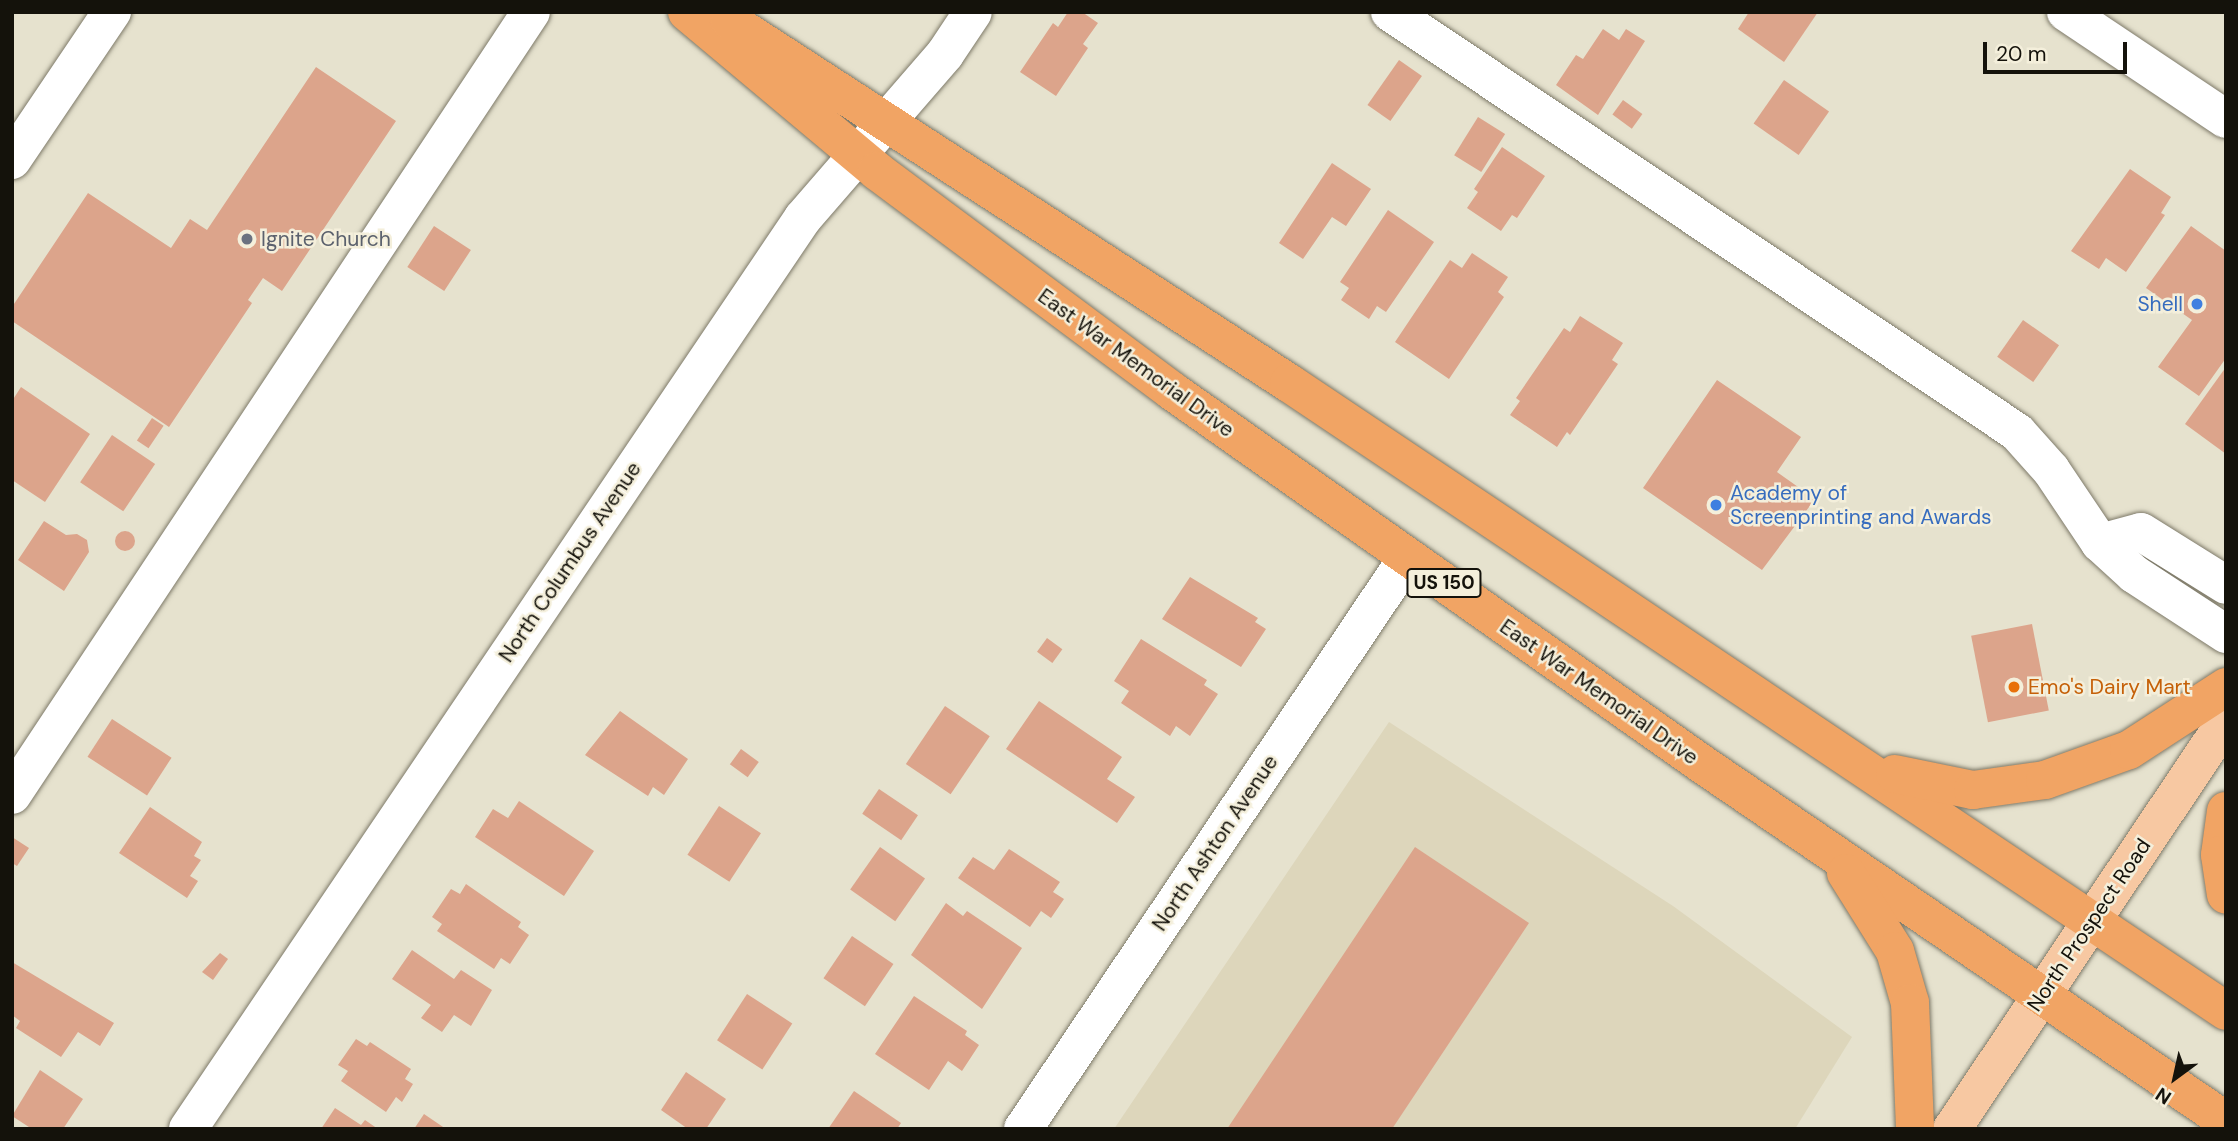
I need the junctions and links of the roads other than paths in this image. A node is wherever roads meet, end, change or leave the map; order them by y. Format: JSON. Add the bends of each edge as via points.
{"nodes":[{"id":1,"x":111,"y":12,"type":"edge"},
{"id":2,"x":531,"y":12,"type":"edge"},
{"id":3,"x":687,"y":12,"type":"edge"},
{"id":4,"x":717,"y":12,"type":"edge"},
{"id":5,"x":973,"y":12,"type":"edge"},
{"id":6,"x":1390,"y":12,"type":"edge"},
{"id":7,"x":2066,"y":12,"type":"edge"},
{"id":8,"x":2226,"y":119,"type":"edge"},
{"id":9,"x":885,"y":121,"type":"junction"},
{"id":10,"x":856,"y":153,"type":"junction"},
{"id":11,"x":12,"y":160,"type":"edge"},
{"id":12,"x":2100,"y":543,"type":"junction"},
{"id":13,"x":1408,"y":557,"type":"junction"},
{"id":14,"x":2226,"y":585,"type":"edge"},
{"id":15,"x":2226,"y":634,"type":"edge"},
{"id":16,"x":2226,"y":687,"type":"edge"},
{"id":17,"x":1791,"y":721,"type":"junction"},
{"id":18,"x":2226,"y":722,"type":"edge"},
{"id":19,"x":12,"y":794,"type":"edge"},
{"id":20,"x":2226,"y":811,"type":"edge"},
{"id":21,"x":1830,"y":852,"type":"junction"},
{"id":22,"x":2226,"y":895,"type":"edge"},
{"id":23,"x":2093,"y":920,"type":"junction"},
{"id":24,"x":2041,"y":997,"type":"junction"},
{"id":25,"x":2226,"y":1011,"type":"edge"},
{"id":26,"x":2226,"y":1121,"type":"edge"},
{"id":27,"x":188,"y":1129,"type":"edge"},
{"id":28,"x":1023,"y":1129,"type":"edge"},
{"id":29,"x":1915,"y":1129,"type":"edge"},
{"id":30,"x":1952,"y":1129,"type":"edge"}],
"edges":[{"from":1,"to":11,"type":"street"},
{"from":2,"to":19,"type":"street"},
{"from":3,"to":10,"type":"highway","name":"East War Memorial Drive","number":"US 150"},
{"from":4,"to":9,"type":"highway"},
{"from":5,"to":9,"type":"street","name":"North Columbus Avenue","via":[[945,54]]},
{"from":6,"to":12,"type":"street","via":[[2017,432],[2051,470]]},
{"from":7,"to":8,"type":"street"},
{"from":9,"to":10,"type":"street","name":"North Columbus Avenue"},
{"from":9,"to":17,"type":"highway","via":[[1289,383]]},
{"from":10,"to":13,"type":"highway","name":"East War Memorial Drive","number":"US 150","via":[[1172,391]]},
{"from":10,"to":27,"type":"street","name":"North Columbus Avenue","via":[[793,232]]},
{"from":12,"to":14,"type":"street","via":[[2141,532]]},
{"from":12,"to":15,"type":"street","via":[[2134,574]]},
{"from":13,"to":21,"type":"highway","name":"East War Memorial Drive","number":"US 150"},
{"from":13,"to":28,"type":"street","name":"North Ashton Avenue"},
{"from":16,"to":17,"type":"highway","via":[[2129,750],[2057,776],[1991,790],[1933,785],[1894,774]]},
{"from":17,"to":23,"type":"highway"},
{"from":18,"to":23,"type":"main road","name":"North Prospect Road"},
{"from":20,"to":22,"type":"highway","via":[[2221,855]]},
{"from":21,"to":24,"type":"highway","name":"East War Memorial Drive","number":"US 150"},
{"from":21,"to":29,"type":"highway","via":[[1869,904],[1895,951],[1910,1003]]},
{"from":23,"to":24,"type":"main road","name":"North Prospect Road"},
{"from":23,"to":25,"type":"highway"},
{"from":24,"to":26,"type":"highway","name":"East War Memorial Drive","number":"US 150"},
{"from":24,"to":30,"type":"main road","name":"North Prospect Road"}]}
